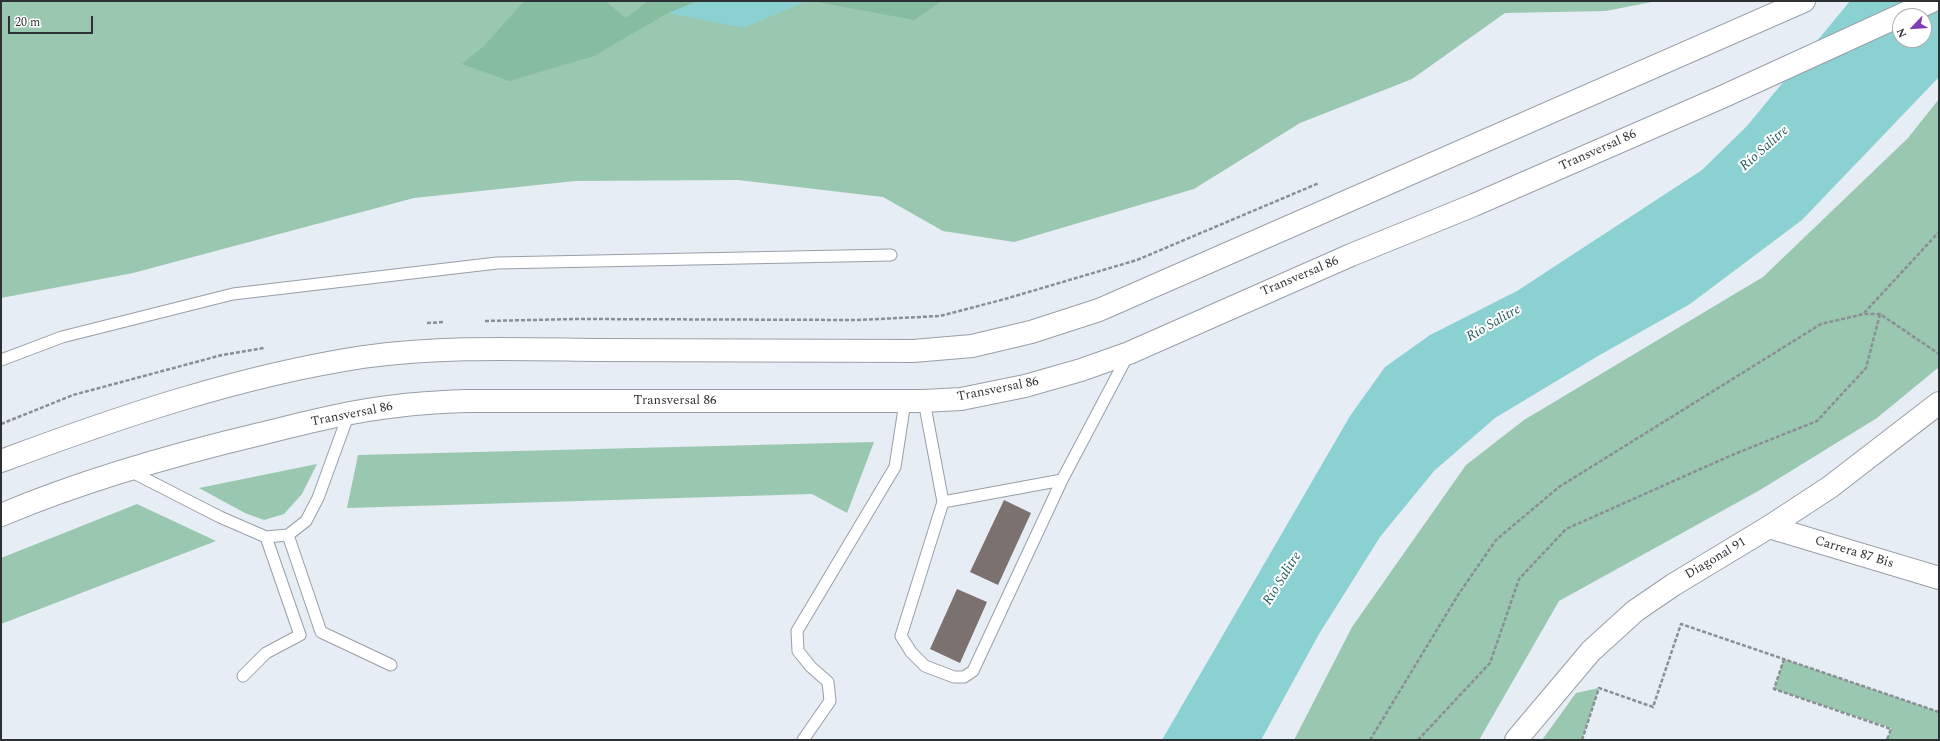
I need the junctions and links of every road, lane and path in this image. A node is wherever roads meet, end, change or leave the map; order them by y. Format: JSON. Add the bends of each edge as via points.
{"nodes":[{"id":1,"x":1804,"y":1,"type":"edge"},
{"id":2,"x":1932,"y":1,"type":"edge"},
{"id":3,"x":1316,"y":184,"type":"dead end"},
{"id":4,"x":1939,"y":232,"type":"edge"},
{"id":5,"x":891,"y":255,"type":"dead end"},
{"id":6,"x":1864,"y":314,"type":"junction"},
{"id":7,"x":1880,"y":314,"type":"junction"},
{"id":8,"x":478,"y":321,"type":"dead end"},
{"id":9,"x":447,"y":322,"type":"dead end"},
{"id":10,"x":424,"y":324,"type":"dead end"},
{"id":11,"x":267,"y":348,"type":"dead end"},
{"id":12,"x":1129,"y":353,"type":"junction"},
{"id":13,"x":1939,"y":354,"type":"edge"},
{"id":14,"x":1,"y":360,"type":"edge"},
{"id":15,"x":915,"y":402,"type":"junction"},
{"id":16,"x":1939,"y":403,"type":"edge"},
{"id":17,"x":349,"y":413,"type":"junction"},
{"id":18,"x":1,"y":424,"type":"edge"},
{"id":19,"x":1,"y":461,"type":"edge"},
{"id":20,"x":127,"y":469,"type":"junction"},
{"id":21,"x":1062,"y":480,"type":"junction"},
{"id":22,"x":944,"y":502,"type":"junction"},
{"id":23,"x":1,"y":515,"type":"edge"},
{"id":24,"x":1770,"y":527,"type":"junction"},
{"id":25,"x":288,"y":535,"type":"junction"},
{"id":26,"x":266,"y":537,"type":"junction"},
{"id":27,"x":1939,"y":578,"type":"edge"},
{"id":28,"x":1784,"y":659,"type":"junction"},
{"id":29,"x":391,"y":665,"type":"dead end"},
{"id":30,"x":243,"y":676,"type":"dead end"},
{"id":31,"x":1939,"y":712,"type":"edge"},
{"id":32,"x":803,"y":740,"type":"edge"},
{"id":33,"x":1370,"y":740,"type":"edge"},
{"id":34,"x":1418,"y":740,"type":"edge"},
{"id":35,"x":1516,"y":740,"type":"edge"},
{"id":36,"x":1582,"y":740,"type":"edge"},
{"id":37,"x":1887,"y":740,"type":"edge"}],
"edges":[{"from":1,"to":19,"type":"main road","via":[[1099,310],[1031,332],[972,346],[913,351],[447,349],[365,357],[305,368],[185,398]]},
{"from":2,"to":12,"type":"main road","name":"Transversal 86","via":[[1722,97]]},
{"from":3,"to":8,"type":"path","via":[[1137,260],[940,316],[858,320]]},
{"from":4,"to":6,"type":"path"},
{"from":5,"to":14,"type":"lane","via":[[497,263],[233,294],[62,337]]},
{"from":6,"to":7,"type":"path"},
{"from":6,"to":33,"type":"path","via":[[1821,324],[1559,487],[1496,540],[1458,595]]},
{"from":7,"to":13,"type":"path"},
{"from":7,"to":34,"type":"path","via":[[1866,368],[1817,421],[1732,455],[1566,528],[1519,579],[1490,663]]},
{"from":9,"to":10,"type":"path"},
{"from":11,"to":18,"type":"path","via":[[222,355],[73,395]]},
{"from":12,"to":15,"type":"main road","name":"Transversal 86","via":[[1025,386],[961,398]]},
{"from":12,"to":21,"type":"lane"},
{"from":15,"to":17,"type":"main road","name":"Transversal 86","via":[[466,401],[397,406]]},
{"from":15,"to":22,"type":"lane"},
{"from":15,"to":32,"type":"lane","via":[[895,468],[798,630],[798,651],[828,682],[830,701]]},
{"from":16,"to":24,"type":"main road","name":"Diagonal 91","via":[[1830,487]]},
{"from":17,"to":20,"type":"main road","name":"Transversal 86"},
{"from":17,"to":25,"type":"lane","via":[[318,498],[306,521]]},
{"from":20,"to":23,"type":"main road","name":"Transversal 86","via":[[41,498]]},
{"from":20,"to":26,"type":"lane","via":[[220,517]]},
{"from":21,"to":22,"type":"lane"},
{"from":21,"to":22,"type":"lane","via":[[973,671],[964,677],[954,677],[925,666],[911,652],[901,636]]},
{"from":24,"to":27,"type":"main road","name":"Carrera 87 Bis"},
{"from":24,"to":35,"type":"main road","name":"Diagonal 91","via":[[1635,611],[1591,651]]},
{"from":25,"to":26,"type":"lane"},
{"from":25,"to":29,"type":"lane","via":[[321,632]]},
{"from":26,"to":30,"type":"lane","via":[[300,635],[266,652]]},
{"from":28,"to":31,"type":"path"},
{"from":28,"to":36,"type":"path","via":[[1681,624],[1653,707],[1599,688]]},
{"from":28,"to":37,"type":"path","via":[[1774,689],[1891,728]]}]}
